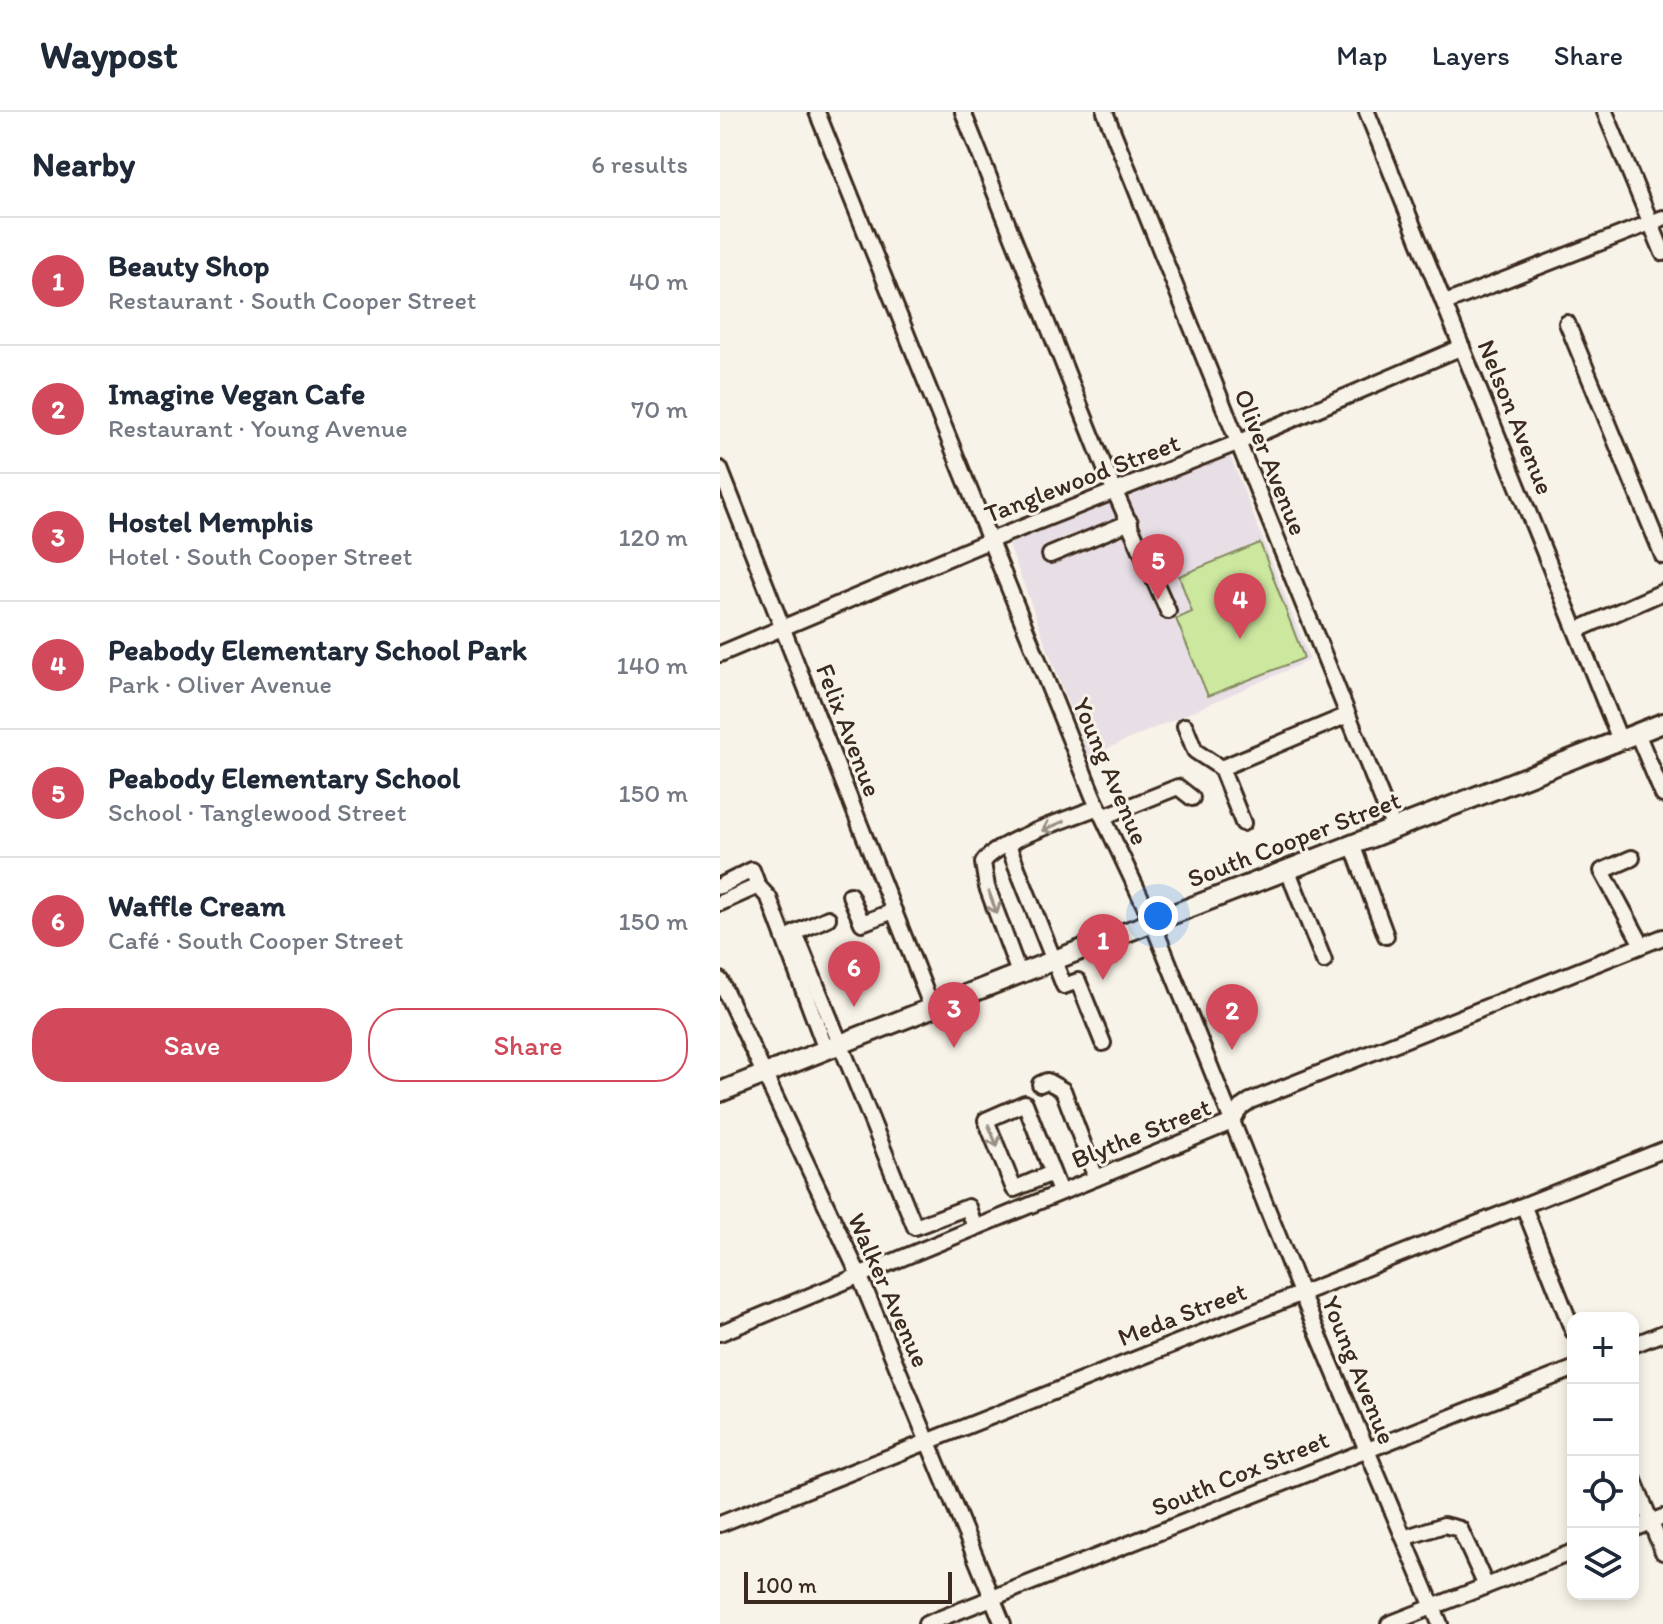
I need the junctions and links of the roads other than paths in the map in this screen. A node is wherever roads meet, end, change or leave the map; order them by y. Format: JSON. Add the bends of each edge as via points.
{"nodes":[{"id":1,"x":817,"y":112,"type":"edge"},
{"id":2,"x":963,"y":112,"type":"edge"},
{"id":3,"x":1105,"y":112,"type":"edge"},
{"id":4,"x":1367,"y":112,"type":"edge"},
{"id":5,"x":1605,"y":112,"type":"edge"},
{"id":6,"x":1657,"y":221,"type":"edge"},
{"id":7,"x":1663,"y":253,"type":"edge"},
{"id":8,"x":1445,"y":303,"type":"junction"},
{"id":9,"x":1567,"y":323,"type":"dead end"},
{"id":10,"x":1462,"y":347,"type":"junction"},
{"id":11,"x":1237,"y":443,"type":"junction"},
{"id":12,"x":720,"y":469,"type":"edge"},
{"id":13,"x":1116,"y":491,"type":"junction"},
{"id":14,"x":1130,"y":522,"type":"junction"},
{"id":15,"x":991,"y":540,"type":"junction"},
{"id":16,"x":1050,"y":555,"type":"dead end"},
{"id":17,"x":1663,"y":556,"type":"edge"},
{"id":18,"x":1663,"y":592,"type":"edge"},
{"id":19,"x":1168,"y":611,"type":"dead end"},
{"id":20,"x":783,"y":628,"type":"junction"},
{"id":21,"x":1577,"y":630,"type":"junction"},
{"id":22,"x":720,"y":654,"type":"edge"},
{"id":23,"x":1348,"y":715,"type":"junction"},
{"id":24,"x":1663,"y":723,"type":"edge"},
{"id":25,"x":1185,"y":726,"type":"dead end"},
{"id":26,"x":1629,"y":737,"type":"junction"},
{"id":27,"x":1221,"y":768,"type":"junction"},
{"id":28,"x":1663,"y":795,"type":"edge"},
{"id":29,"x":1192,"y":798,"type":"dead end"},
{"id":30,"x":1101,"y":812,"type":"junction"},
{"id":31,"x":1243,"y":823,"type":"dead end"},
{"id":32,"x":1394,"y":829,"type":"junction"},
{"id":33,"x":1008,"y":845,"type":"junction"},
{"id":34,"x":1353,"y":847,"type":"junction"},
{"id":35,"x":1632,"y":858,"type":"dead end"},
{"id":36,"x":1288,"y":871,"type":"junction"},
{"id":37,"x":720,"y":886,"type":"edge"},
{"id":38,"x":758,"y":886,"type":"junction"},
{"id":39,"x":850,"y":895,"type":"dead end"},
{"id":40,"x":720,"y":903,"type":"edge"},
{"id":41,"x":894,"y":911,"type":"junction"},
{"id":42,"x":828,"y":918,"type":"dead end"},
{"id":43,"x":1151,"y":919,"type":"junction"},
{"id":44,"x":1386,"y":936,"type":"dead end"},
{"id":45,"x":1663,"y":937,"type":"edge"},
{"id":46,"x":1642,"y":945,"type":"junction"},
{"id":47,"x":1052,"y":959,"type":"junction"},
{"id":48,"x":1324,"y":961,"type":"dead end"},
{"id":49,"x":1019,"y":973,"type":"junction"},
{"id":50,"x":720,"y":980,"type":"edge"},
{"id":51,"x":932,"y":1008,"type":"junction"},
{"id":52,"x":1103,"y":1043,"type":"dead end"},
{"id":53,"x":834,"y":1047,"type":"junction"},
{"id":54,"x":764,"y":1074,"type":"junction"},
{"id":55,"x":720,"y":1092,"type":"edge"},
{"id":56,"x":1025,"y":1103,"type":"junction"},
{"id":57,"x":1232,"y":1122,"type":"junction"},
{"id":58,"x":1663,"y":1150,"type":"edge"},
{"id":59,"x":1052,"y":1173,"type":"junction"},
{"id":60,"x":1096,"y":1178,"type":"junction"},
{"id":61,"x":1060,"y":1192,"type":"junction"},
{"id":62,"x":1524,"y":1207,"type":"junction"},
{"id":63,"x":915,"y":1227,"type":"junction"},
{"id":64,"x":975,"y":1228,"type":"junction"},
{"id":65,"x":924,"y":1250,"type":"junction"},
{"id":66,"x":860,"y":1277,"type":"junction"},
{"id":67,"x":1301,"y":1293,"type":"junction"},
{"id":68,"x":1567,"y":1316,"type":"edge"},
{"id":69,"x":720,"y":1333,"type":"edge"},
{"id":70,"x":1663,"y":1333,"type":"edge"},
{"id":71,"x":1639,"y":1343,"type":"edge"},
{"id":72,"x":1567,"y":1371,"type":"edge"},
{"id":73,"x":927,"y":1439,"type":"junction"},
{"id":74,"x":1366,"y":1449,"type":"junction"},
{"id":75,"x":1639,"y":1488,"type":"edge"},
{"id":76,"x":1657,"y":1520,"type":"edge"},
{"id":77,"x":720,"y":1524,"type":"edge"},
{"id":78,"x":1636,"y":1528,"type":"edge"},
{"id":79,"x":1404,"y":1538,"type":"junction"},
{"id":80,"x":1663,"y":1552,"type":"edge"},
{"id":81,"x":1567,"y":1554,"type":"edge"},
{"id":82,"x":1486,"y":1586,"type":"junction"},
{"id":83,"x":992,"y":1597,"type":"junction"},
{"id":84,"x":1433,"y":1606,"type":"junction"},
{"id":85,"x":926,"y":1624,"type":"edge"},
{"id":86,"x":1003,"y":1624,"type":"edge"},
{"id":87,"x":1389,"y":1624,"type":"edge"},
{"id":88,"x":1440,"y":1624,"type":"edge"}],
"edges":[{"from":1,"to":15,"type":"street","name":"Young Avenue"},
{"from":2,"to":13,"type":"street"},
{"from":3,"to":11,"type":"street","name":"Oliver Avenue"},
{"from":4,"to":8,"type":"street","name":"Nelson Avenue"},
{"from":5,"to":6,"type":"street"},
{"from":6,"to":7,"type":"street"},
{"from":6,"to":8,"type":"street"},
{"from":8,"to":10,"type":"street","name":"Nelson Avenue"},
{"from":9,"to":17,"type":"street"},
{"from":10,"to":11,"type":"street","name":"Tanglewood Street"},
{"from":10,"to":21,"type":"street","name":"Nelson Avenue"},
{"from":11,"to":13,"type":"street","name":"Tanglewood Street"},
{"from":11,"to":23,"type":"street","name":"Oliver Avenue"},
{"from":12,"to":20,"type":"street","name":"Felix Avenue"},
{"from":13,"to":14,"type":"street"},
{"from":13,"to":15,"type":"street","name":"Tanglewood Street"},
{"from":14,"to":16,"type":"street"},
{"from":14,"to":19,"type":"street"},
{"from":15,"to":20,"type":"street","name":"Tanglewood Street"},
{"from":15,"to":30,"type":"street","name":"Young Avenue"},
{"from":18,"to":21,"type":"street"},
{"from":20,"to":22,"type":"street","name":"Tanglewood Street"},
{"from":20,"to":41,"type":"street","name":"Felix Avenue"},
{"from":21,"to":26,"type":"street","name":"Nelson Avenue"},
{"from":23,"to":27,"type":"street"},
{"from":23,"to":32,"type":"street","name":"Oliver Avenue"},
{"from":24,"to":26,"type":"main road","name":"South Cooper Street"},
{"from":25,"to":27,"type":"street","via":[[1195,751]]},
{"from":26,"to":28,"type":"street","name":"Nelson Avenue"},
{"from":26,"to":32,"type":"main road","name":"South Cooper Street"},
{"from":27,"to":31,"type":"street"},
{"from":29,"to":30,"type":"street","via":[[1178,787]]},
{"from":30,"to":33,"type":"street","one_way":true},
{"from":30,"to":43,"type":"street","name":"Young Avenue"},
{"from":32,"to":34,"type":"main road","name":"South Cooper Street"},
{"from":33,"to":47,"type":"street"},
{"from":33,"to":49,"type":"street","one_way":true,"via":[[983,863]]},
{"from":34,"to":36,"type":"main road","name":"South Cooper Street"},
{"from":34,"to":44,"type":"street"},
{"from":35,"to":46,"type":"street","via":[[1602,871]]},
{"from":36,"to":43,"type":"main road","name":"South Cooper Street"},
{"from":36,"to":48,"type":"street"},
{"from":37,"to":38,"type":"street","via":[[752,870]]},
{"from":38,"to":40,"type":"street"},
{"from":38,"to":53,"type":"street","via":[[769,898]]},
{"from":39,"to":41,"type":"street","via":[[862,923]]},
{"from":41,"to":51,"type":"street","name":"Felix Avenue"},
{"from":42,"to":53,"type":"street","via":[[795,933]]},
{"from":43,"to":47,"type":"main road","name":"South Cooper Street"},
{"from":43,"to":57,"type":"street","name":"Young Avenue"},
{"from":45,"to":46,"type":"street","name":"Blythe Street"},
{"from":46,"to":57,"type":"street","name":"Blythe Street","via":[[1250,1101]]},
{"from":47,"to":49,"type":"main road","name":"South Cooper Street"},
{"from":47,"to":52,"type":"street","via":[[1064,986],[1078,981]]},
{"from":49,"to":51,"type":"main road","name":"South Cooper Street"},
{"from":50,"to":54,"type":"street","name":"Walker Avenue"},
{"from":51,"to":53,"type":"main road","name":"South Cooper Street"},
{"from":53,"to":54,"type":"main road","name":"South Cooper Street"},
{"from":53,"to":63,"type":"street"},
{"from":54,"to":55,"type":"main road","name":"South Cooper Street"},
{"from":54,"to":66,"type":"street","name":"Walker Avenue"},
{"from":56,"to":59,"type":"street"},
{"from":56,"to":59,"type":"street","one_way":true,"via":[[986,1120],[1014,1189]]},
{"from":56,"to":60,"type":"street","via":[[1028,1090],[1047,1081],[1063,1090]]},
{"from":57,"to":60,"type":"street","name":"Blythe Street"},
{"from":57,"to":67,"type":"street","name":"Young Avenue"},
{"from":58,"to":62,"type":"street","name":"Meda Street"},
{"from":59,"to":61,"type":"street"},
{"from":60,"to":61,"type":"street","name":"Blythe Street"},
{"from":61,"to":64,"type":"street","name":"Blythe Street"},
{"from":62,"to":67,"type":"street","name":"Meda Street"},
{"from":62,"to":68,"type":"street"},
{"from":63,"to":64,"type":"street","via":[[968,1207]]},
{"from":63,"to":65,"type":"street"},
{"from":64,"to":65,"type":"street","name":"Blythe Street"},
{"from":65,"to":66,"type":"street","name":"Blythe Street"},
{"from":66,"to":69,"type":"street","name":"Blythe Street"},
{"from":66,"to":73,"type":"street","name":"Walker Avenue"},
{"from":67,"to":73,"type":"street","name":"Meda Street"},
{"from":67,"to":74,"type":"street","name":"Young Avenue"},
{"from":70,"to":71,"type":"street"},
{"from":72,"to":74,"type":"street","name":"South Cox Street"},
{"from":73,"to":77,"type":"street","name":"Meda Street"},
{"from":73,"to":83,"type":"street","name":"Walker Avenue"},
{"from":74,"to":79,"type":"street","name":"Young Avenue"},
{"from":74,"to":83,"type":"street","name":"South Cox Street"},
{"from":75,"to":76,"type":"street"},
{"from":76,"to":78,"type":"street"},
{"from":76,"to":80,"type":"street"},
{"from":79,"to":82,"type":"street","via":[[1444,1525],[1460,1529]]},
{"from":79,"to":84,"type":"street","name":"Young Avenue"},
{"from":81,"to":82,"type":"street"},
{"from":82,"to":84,"type":"street"},
{"from":83,"to":85,"type":"street","name":"South Cox Street"},
{"from":83,"to":86,"type":"street","name":"Walker Avenue"},
{"from":84,"to":87,"type":"street"},
{"from":84,"to":88,"type":"street","name":"Young Avenue"}]}
